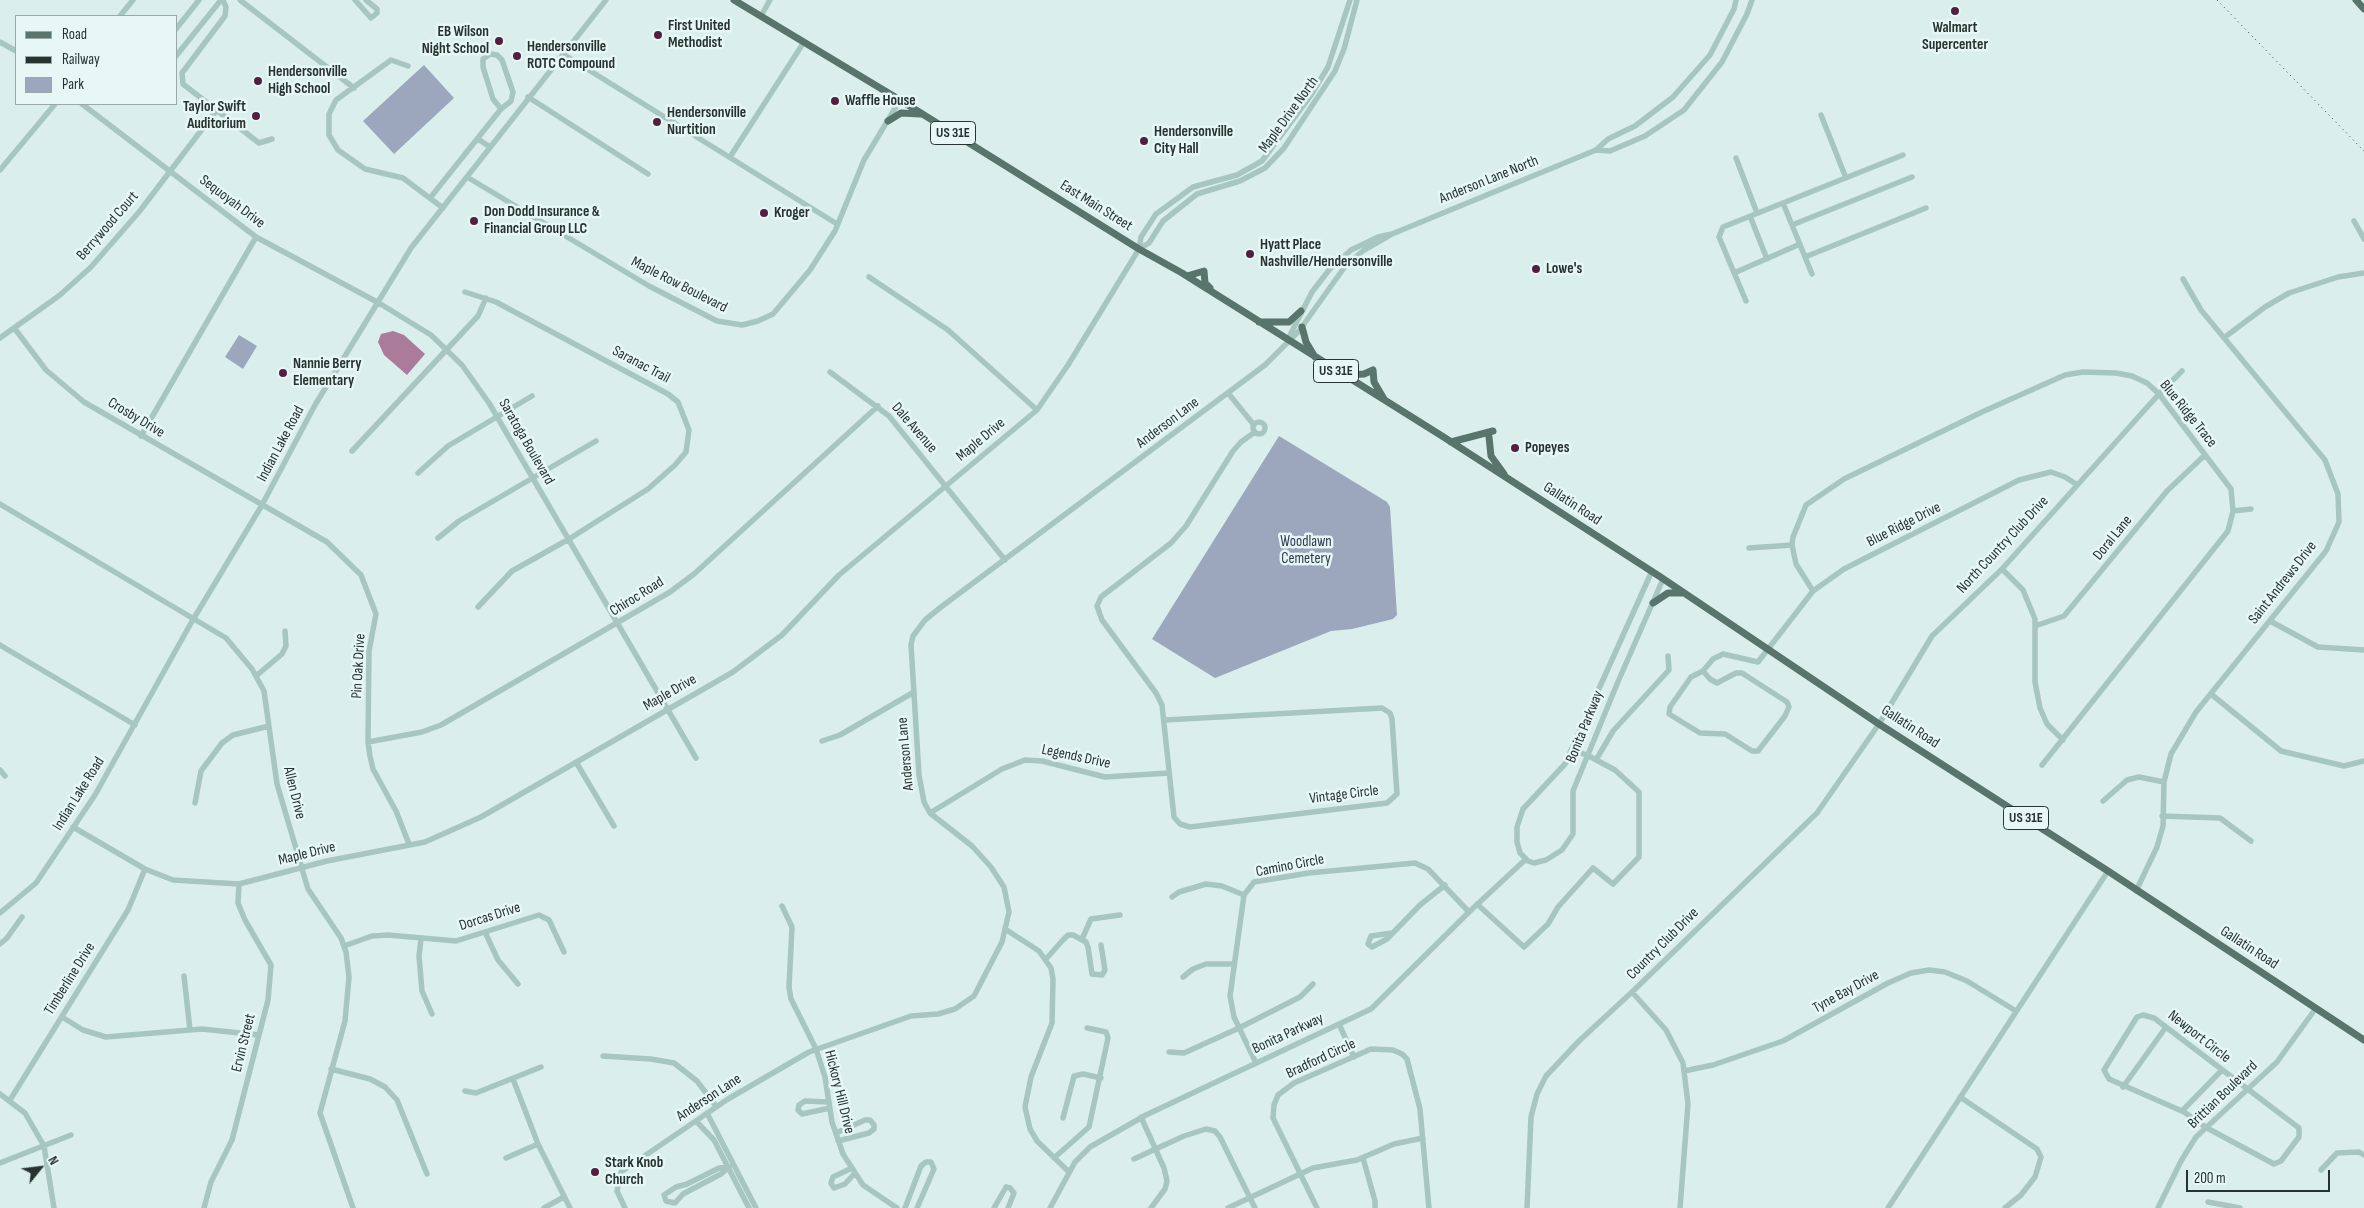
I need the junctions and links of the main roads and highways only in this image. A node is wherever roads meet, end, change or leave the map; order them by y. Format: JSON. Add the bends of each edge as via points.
{"nodes":[{"id":1,"x":734,"y":0,"type":"edge"},
{"id":2,"x":2356,"y":0,"type":"edge"},
{"id":3,"x":2364,"y":10,"type":"edge"},
{"id":4,"x":924,"y":114,"type":"junction"},
{"id":5,"x":888,"y":121,"type":"road end"},
{"id":6,"x":1187,"y":276,"type":"junction"},
{"id":7,"x":1213,"y":293,"type":"junction"},
{"id":8,"x":1302,"y":311,"type":"road end"},
{"id":9,"x":1258,"y":322,"type":"junction"},
{"id":10,"x":1302,"y":327,"type":"road end"},
{"id":11,"x":1317,"y":359,"type":"junction"},
{"id":12,"x":1342,"y":375,"type":"junction"},
{"id":13,"x":1386,"y":401,"type":"junction"},
{"id":14,"x":1442,"y":436,"type":"joint"},
{"id":15,"x":1451,"y":442,"type":"junction"},
{"id":16,"x":1508,"y":478,"type":"junction"},
{"id":17,"x":1685,"y":593,"type":"junction"},
{"id":18,"x":1653,"y":603,"type":"road end"},
{"id":19,"x":2364,"y":1040,"type":"edge"}],
"edges":[{"from":1,"to":4,"type":"main road","name":"East Main Street","number":"US 31E"},
{"from":2,"to":3,"type":"main road"},
{"from":4,"to":5,"type":"main road","via":[[900,113]]},
{"from":4,"to":6,"type":"main road","name":"East Main Street","number":"US 31E"},
{"from":6,"to":7,"type":"main road","name":"East Main Street","number":"US 31E"},
{"from":6,"to":7,"type":"main road","via":[[1204,271],[1205,283]]},
{"from":7,"to":9,"type":"main road","name":"East Main Street","number":"US 31E"},
{"from":8,"to":9,"type":"main road","via":[[1285,324]]},
{"from":9,"to":11,"type":"main road","name":"East Main Street","number":"US 31E"},
{"from":10,"to":11,"type":"main road","via":[[1306,342]]},
{"from":11,"to":12,"type":"main road","name":"East Main Street","number":"US 31E"},
{"from":12,"to":13,"type":"main road","name":"East Main Street","number":"US 31E"},
{"from":12,"to":13,"type":"main road","via":[[1364,374],[1373,370],[1375,385]]},
{"from":13,"to":14,"type":"main road","name":"East Main Street","number":"US 31E"},
{"from":14,"to":15,"type":"main road","name":"Gallatin Road","number":"US 31E"},
{"from":15,"to":16,"type":"main road","name":"Gallatin Road","number":"US 31E"},
{"from":15,"to":16,"type":"main road","via":[[1491,434],[1492,456]]},
{"from":16,"to":17,"type":"main road","name":"Gallatin Road","number":"US 31E"},
{"from":17,"to":18,"type":"main road","via":[[1668,593]]},
{"from":17,"to":19,"type":"main road","name":"Gallatin Road","number":"US 31E","via":[[1879,724]]}]}
